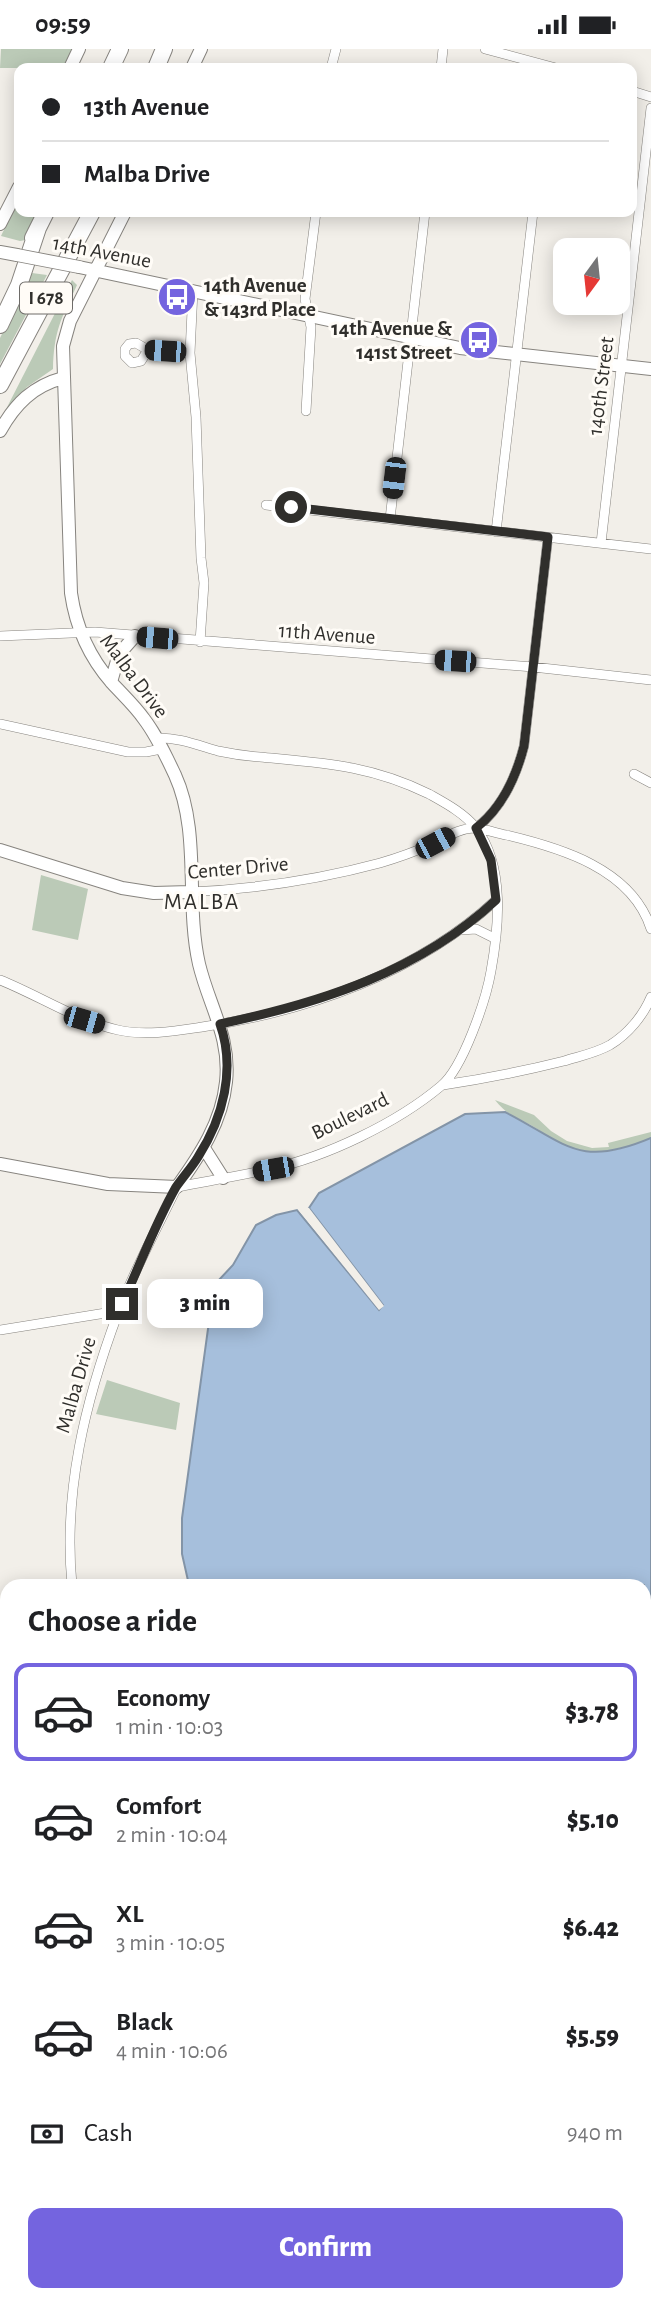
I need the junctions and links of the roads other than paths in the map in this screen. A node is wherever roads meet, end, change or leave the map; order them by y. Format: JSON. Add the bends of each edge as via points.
{"nodes":[{"id":1,"x":485,"y":49,"type":"edge"},
{"id":2,"x":534,"y":63,"type":"edge"},
{"id":3,"x":651,"y":108,"type":"edge"},
{"id":4,"x":14,"y":197,"type":"edge"},
{"id":5,"x":44,"y":217,"type":"edge"},
{"id":6,"x":89,"y":217,"type":"edge"},
{"id":7,"x":122,"y":217,"type":"edge"},
{"id":8,"x":315,"y":217,"type":"edge"},
{"id":9,"x":424,"y":217,"type":"edge"},
{"id":10,"x":532,"y":217,"type":"edge"},
{"id":11,"x":0,"y":224,"type":"edge"},
{"id":12,"x":38,"y":228,"type":"junction"},
{"id":13,"x":0,"y":252,"type":"edge"},
{"id":14,"x":96,"y":270,"type":"junction"},
{"id":15,"x":193,"y":290,"type":"junction"},
{"id":16,"x":0,"y":300,"type":"edge"},
{"id":17,"x":308,"y":315,"type":"junction"},
{"id":18,"x":0,"y":325,"type":"edge"},
{"id":19,"x":411,"y":338,"type":"junction"},
{"id":20,"x":148,"y":350,"type":"dead end"},
{"id":21,"x":190,"y":353,"type":"junction"},
{"id":22,"x":516,"y":354,"type":"junction"},
{"id":23,"x":621,"y":366,"type":"junction"},
{"id":24,"x":651,"y":369,"type":"edge"},
{"id":25,"x":63,"y":377,"type":"junction"},
{"id":26,"x":0,"y":385,"type":"edge"},
{"id":27,"x":306,"y":411,"type":"dead end"},
{"id":28,"x":0,"y":431,"type":"edge"},
{"id":29,"x":266,"y":505,"type":"dead end"},
{"id":30,"x":390,"y":519,"type":"junction"},
{"id":31,"x":496,"y":531,"type":"junction"},
{"id":32,"x":548,"y":537,"type":"junction"},
{"id":33,"x":601,"y":543,"type":"junction"},
{"id":34,"x":651,"y":549,"type":"edge"},
{"id":35,"x":80,"y":632,"type":"junction"},
{"id":36,"x":0,"y":636,"type":"edge"},
{"id":37,"x":135,"y":636,"type":"junction"},
{"id":38,"x":200,"y":642,"type":"junction"},
{"id":39,"x":533,"y":667,"type":"junction"},
{"id":40,"x":651,"y":680,"type":"edge"},
{"id":41,"x":111,"y":682,"type":"junction"},
{"id":42,"x":0,"y":724,"type":"edge"},
{"id":43,"x":159,"y":743,"type":"junction"},
{"id":44,"x":634,"y":774,"type":"dead end"},
{"id":45,"x":651,"y":783,"type":"edge"},
{"id":46,"x":476,"y":828,"type":"junction"},
{"id":47,"x":0,"y":850,"type":"edge"},
{"id":48,"x":190,"y":893,"type":"junction"},
{"id":49,"x":496,"y":900,"type":"junction"},
{"id":50,"x":651,"y":929,"type":"edge"},
{"id":51,"x":461,"y":930,"type":"junction"},
{"id":52,"x":496,"y":939,"type":"junction"},
{"id":53,"x":0,"y":980,"type":"edge"},
{"id":54,"x":651,"y":997,"type":"edge"},
{"id":55,"x":220,"y":1024,"type":"junction"},
{"id":56,"x":443,"y":1085,"type":"junction"},
{"id":57,"x":204,"y":1148,"type":"junction"},
{"id":58,"x":0,"y":1164,"type":"edge"},
{"id":59,"x":223,"y":1178,"type":"junction"},
{"id":60,"x":177,"y":1187,"type":"junction"},
{"id":61,"x":118,"y":1311,"type":"junction"},
{"id":62,"x":0,"y":1330,"type":"edge"},
{"id":63,"x":72,"y":1579,"type":"edge"}],
"edges":[{"from":1,"to":2,"type":"street"},
{"from":3,"to":23,"type":"street","name":"140th Street"},
{"from":4,"to":11,"type":"street"},
{"from":5,"to":12,"type":"highway","number":"I 678"},
{"from":6,"to":26,"type":"highway","number":"I 678"},
{"from":7,"to":14,"type":"street","name":"Malba Drive"},
{"from":8,"to":17,"type":"street","via":[[305,299]]},
{"from":9,"to":19,"type":"street"},
{"from":10,"to":22,"type":"street"},
{"from":12,"to":16,"type":"highway","number":"I 678"},
{"from":12,"to":18,"type":"highway"},
{"from":13,"to":14,"type":"street","name":"14th Avenue","bridge":true},
{"from":14,"to":15,"type":"street","name":"14th Avenue"},
{"from":14,"to":25,"type":"street","name":"Malba Drive","via":[[68,327]]},
{"from":15,"to":17,"type":"street","name":"14th Avenue"},
{"from":15,"to":21,"type":"street"},
{"from":17,"to":19,"type":"street","name":"14th Avenue"},
{"from":17,"to":27,"type":"street"},
{"from":19,"to":22,"type":"street","name":"14th Avenue"},
{"from":19,"to":30,"type":"street"},
{"from":20,"to":21,"type":"street"},
{"from":21,"to":38,"type":"street","via":[[204,583]]},
{"from":22,"to":23,"type":"street","name":"14th Avenue"},
{"from":22,"to":31,"type":"street"},
{"from":23,"to":24,"type":"street","name":"14th Avenue"},
{"from":23,"to":33,"type":"street","name":"140th Street"},
{"from":25,"to":28,"type":"street","via":[[29,393]]},
{"from":25,"to":35,"type":"street","name":"Malba Drive","via":[[69,576]]},
{"from":29,"to":30,"type":"street"},
{"from":30,"to":31,"type":"street"},
{"from":31,"to":32,"type":"street"},
{"from":32,"to":33,"type":"street"},
{"from":32,"to":39,"type":"street"},
{"from":33,"to":34,"type":"street"},
{"from":35,"to":36,"type":"street","name":"11th Avenue"},
{"from":35,"to":37,"type":"street","name":"11th Avenue"},
{"from":35,"to":41,"type":"street","name":"Malba Drive"},
{"from":37,"to":38,"type":"street","name":"11th Avenue"},
{"from":37,"to":41,"type":"street","via":[[119,654]]},
{"from":38,"to":39,"type":"street","name":"11th Avenue"},
{"from":39,"to":40,"type":"street","name":"11th Avenue"},
{"from":39,"to":46,"type":"street","via":[[520,760],[503,798]]},
{"from":41,"to":43,"type":"street","name":"Malba Drive","via":[[144,718]]},
{"from":42,"to":43,"type":"street","via":[[128,752],[146,752]]},
{"from":43,"to":46,"type":"street","via":[[176,739],[236,754],[371,771],[442,801]]},
{"from":43,"to":48,"type":"street","name":"Malba Drive","via":[[186,810]]},
{"from":44,"to":45,"type":"street"},
{"from":46,"to":48,"type":"street","name":"Center Drive","via":[[333,875],[267,887]]},
{"from":46,"to":49,"type":"street","name":"Boulevard","via":[[491,860]]},
{"from":46,"to":50,"type":"street","via":[[548,846],[597,869],[630,891]]},
{"from":47,"to":48,"type":"street","name":"Center Drive","via":[[131,890]]},
{"from":48,"to":55,"type":"street","name":"Malba Drive","via":[[200,968]]},
{"from":49,"to":51,"type":"street"},
{"from":49,"to":52,"type":"street","name":"Boulevard"},
{"from":51,"to":52,"type":"street","via":[[475,929]]},
{"from":51,"to":55,"type":"street","via":[[366,982],[292,1008]]},
{"from":52,"to":56,"type":"street","name":"Boulevard","via":[[490,979],[475,1023]]},
{"from":53,"to":55,"type":"street","via":[[84,1020],[118,1030],[172,1031]]},
{"from":54,"to":56,"type":"street","via":[[625,1034],[593,1053]]},
{"from":55,"to":57,"type":"street","name":"Malba Drive","via":[[227,1049],[224,1098]]},
{"from":56,"to":59,"type":"street","name":"Boulevard","via":[[398,1115],[329,1150],[273,1169]]},
{"from":57,"to":59,"type":"street"},
{"from":57,"to":60,"type":"street","name":"Malba Drive"},
{"from":58,"to":60,"type":"street","name":"Boulevard","via":[[101,1184]]},
{"from":59,"to":60,"type":"street","name":"Boulevard"},
{"from":60,"to":61,"type":"street","name":"Malba Drive"},
{"from":61,"to":62,"type":"street"},
{"from":61,"to":63,"type":"street","name":"Malba Drive","via":[[92,1392],[73,1481]]}]}
